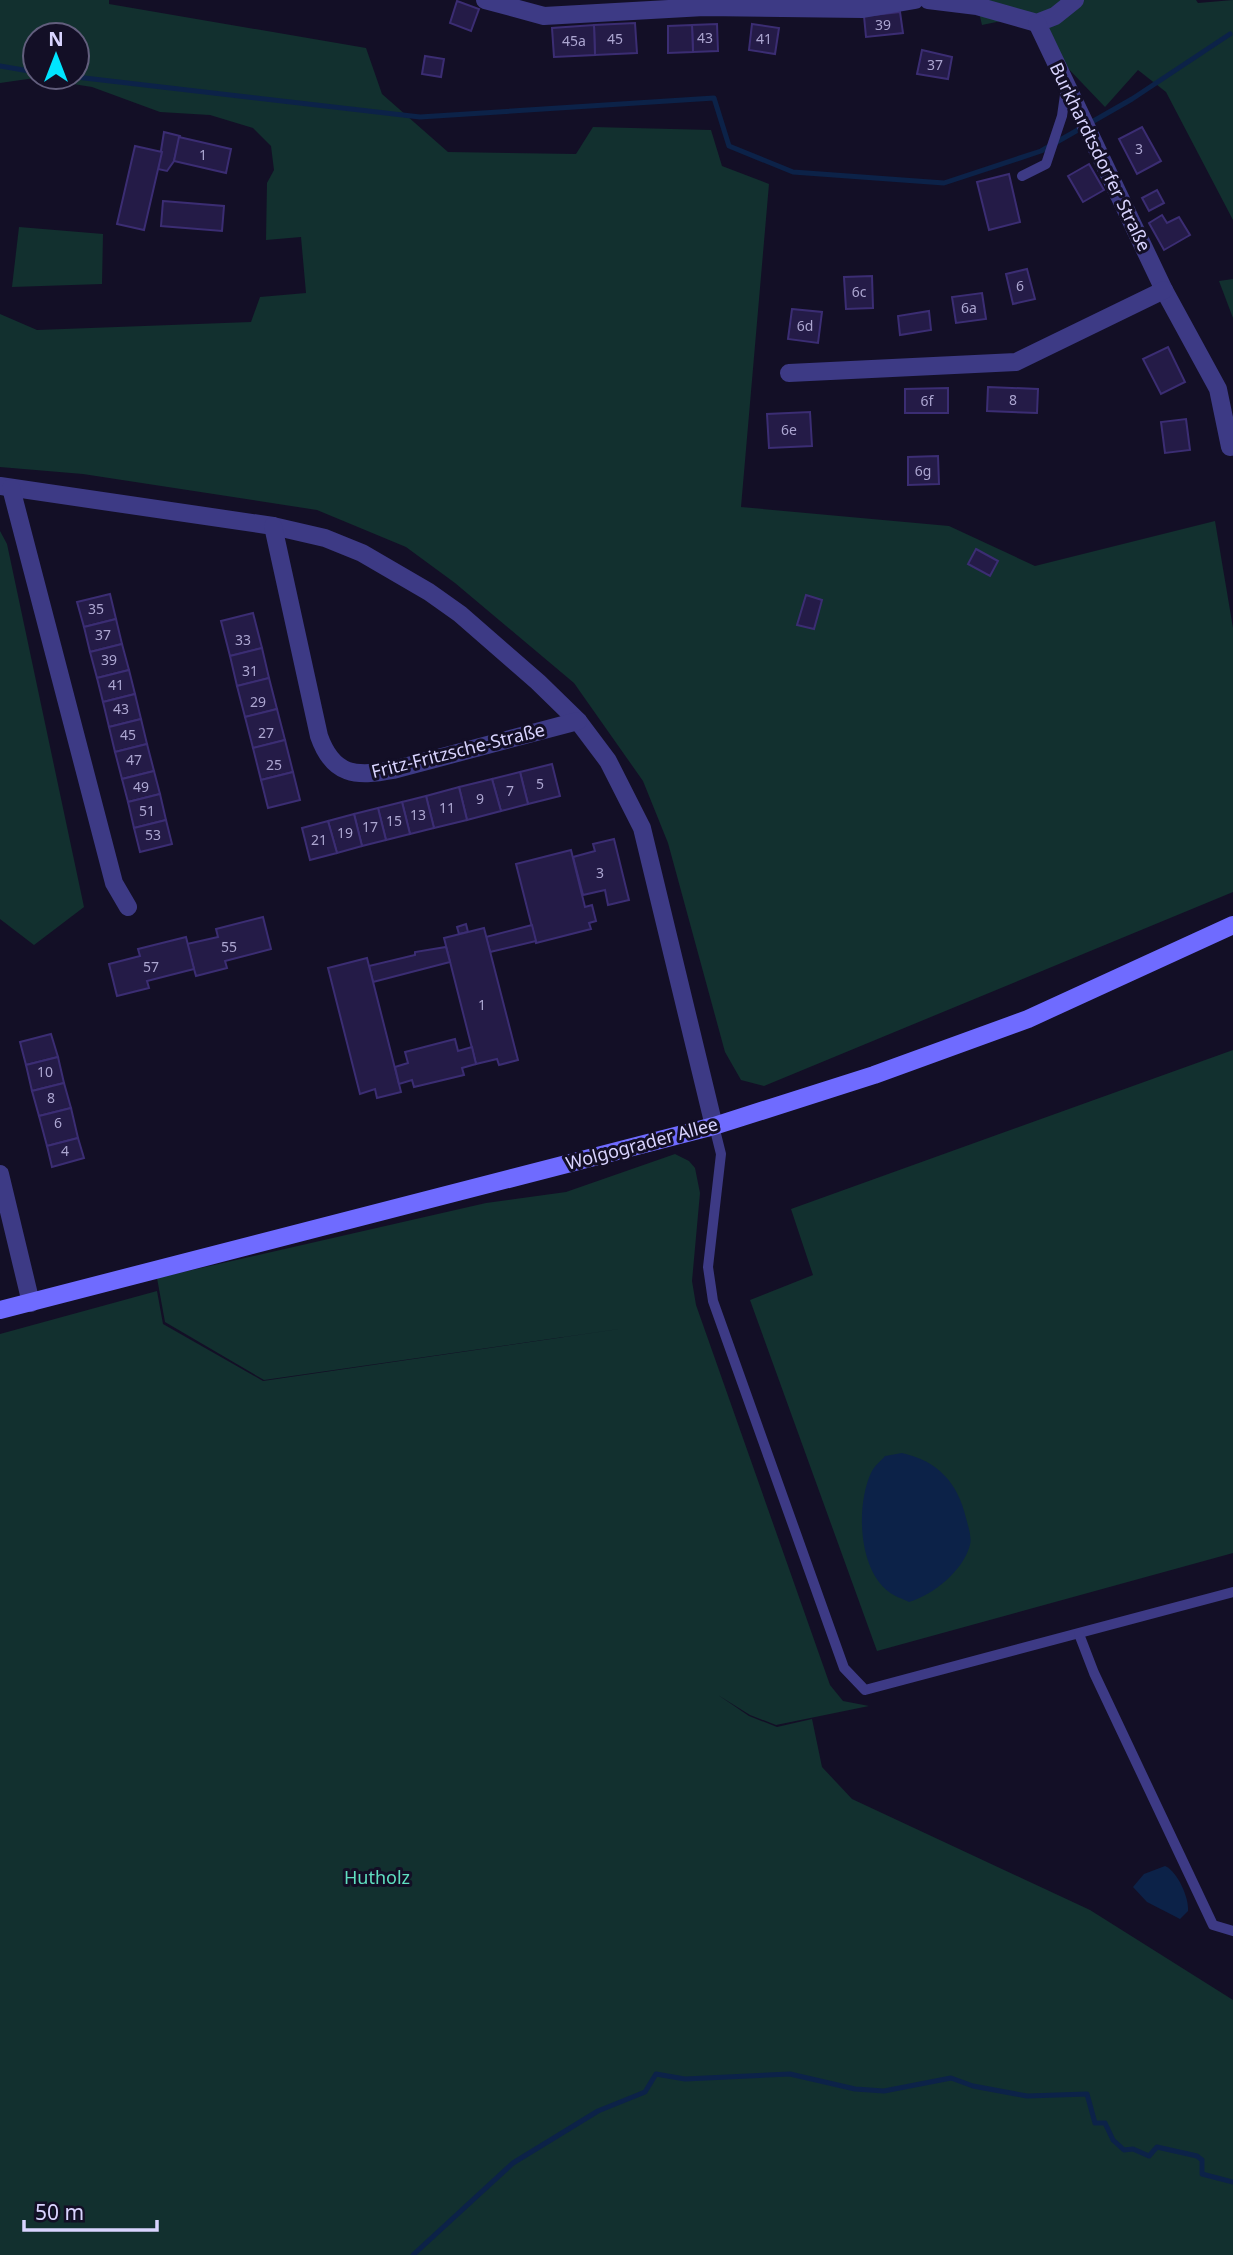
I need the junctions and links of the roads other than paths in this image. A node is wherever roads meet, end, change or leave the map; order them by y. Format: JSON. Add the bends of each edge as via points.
{"nodes":[{"id":1,"x":485,"y":0,"type":"edge"},
{"id":2,"x":915,"y":0,"type":"edge"},
{"id":3,"x":928,"y":0,"type":"edge"},
{"id":4,"x":1075,"y":0,"type":"edge"},
{"id":5,"x":1037,"y":23,"type":"junction"},
{"id":6,"x":1069,"y":95,"type":"junction"},
{"id":7,"x":1022,"y":176,"type":"dead end"},
{"id":8,"x":1164,"y":290,"type":"junction"},
{"id":9,"x":789,"y":373,"type":"dead end"},
{"id":10,"x":1230,"y":447,"type":"dead end"},
{"id":11,"x":5,"y":487,"type":"edge"},
{"id":12,"x":273,"y":526,"type":"junction"},
{"id":13,"x":578,"y":721,"type":"junction"},
{"id":14,"x":128,"y":907,"type":"dead end"},
{"id":15,"x":1233,"y":925,"type":"edge"},
{"id":16,"x":714,"y":1126,"type":"junction"},
{"id":17,"x":0,"y":1174,"type":"edge"},
{"id":18,"x":31,"y":1303,"type":"junction"},
{"id":19,"x":0,"y":1310,"type":"edge"},
{"id":20,"x":1233,"y":1592,"type":"edge"},
{"id":21,"x":1079,"y":1633,"type":"junction"},
{"id":22,"x":1233,"y":1931,"type":"edge"}],
"edges":[{"from":1,"to":2,"type":"street","via":[[544,16],[704,7],[863,9]]},
{"from":3,"to":5,"type":"street","via":[[977,6]]},
{"from":4,"to":5,"type":"street"},
{"from":5,"to":6,"type":"street","name":"Burkhardtsdorfer Straße"},
{"from":6,"to":7,"type":"lane","via":[[1046,164]]},
{"from":6,"to":8,"type":"street","name":"Burkhardtsdorfer Straße"},
{"from":8,"to":9,"type":"street","via":[[1016,362]]},
{"from":8,"to":10,"type":"street","name":"Burkhardtsdorfer Straße","via":[[1218,389]]},
{"from":11,"to":12,"type":"street","name":"Fritz-Fritzsche-Straße"},
{"from":11,"to":14,"type":"street","name":"Fritz-Fritzsche-Straße","via":[[114,883]]},
{"from":12,"to":13,"type":"street","name":"Fritz-Fritzsche-Straße","via":[[325,538],[362,553],[429,592],[470,622]]},
{"from":12,"to":13,"type":"street","name":"Fritz-Fritzsche-Straße","via":[[319,736],[326,753],[343,770],[366,775],[393,770]]},
{"from":13,"to":16,"type":"street","name":"Fritz-Fritzsche-Straße","via":[[608,761],[642,828]]},
{"from":15,"to":16,"type":"main road","name":"Wolgograder Allee","via":[[1028,1019]]},
{"from":16,"to":18,"type":"main road","name":"Wolgograder Allee"},
{"from":16,"to":21,"type":"lane","via":[[720,1154],[708,1267],[713,1301],[844,1668],[865,1690]]},
{"from":17,"to":18,"type":"street"},
{"from":18,"to":19,"type":"main road","name":"Wolgograder Allee"},
{"from":20,"to":21,"type":"lane"},
{"from":21,"to":22,"type":"lane","via":[[1213,1925]]}]}
